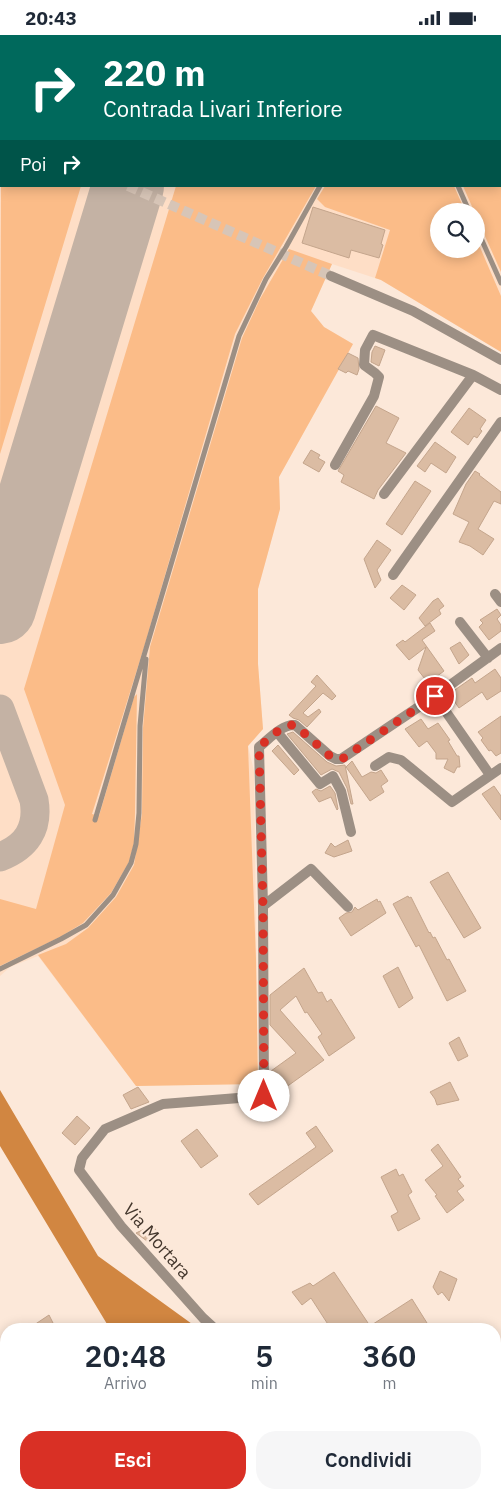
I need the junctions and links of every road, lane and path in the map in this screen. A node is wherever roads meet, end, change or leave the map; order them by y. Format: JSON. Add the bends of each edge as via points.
{"nodes":[{"id":1,"x":319,"y":187,"type":"edge"},
{"id":2,"x":458,"y":187,"type":"edge"},
{"id":3,"x":465,"y":203,"type":"edge"},
{"id":4,"x":485,"y":247,"type":"edge"},
{"id":5,"x":331,"y":275,"type":"tunnel mouth"},
{"id":6,"x":501,"y":283,"type":"edge"},
{"id":7,"x":501,"y":360,"type":"edge"},
{"id":8,"x":473,"y":375,"type":"junction"},
{"id":9,"x":501,"y":390,"type":"edge"},
{"id":10,"x":501,"y":422,"type":"edge"},
{"id":11,"x":335,"y":465,"type":"dead end"},
{"id":12,"x":384,"y":493,"type":"dead end"},
{"id":13,"x":393,"y":575,"type":"dead end"},
{"id":14,"x":460,"y":623,"type":"dead end"},
{"id":15,"x":148,"y":646,"type":"junction"},
{"id":16,"x":501,"y":648,"type":"edge"},
{"id":17,"x":488,"y":658,"type":"junction"},
{"id":18,"x":435,"y":696,"type":"junction"},
{"id":19,"x":277,"y":732,"type":"junction"},
{"id":20,"x":375,"y":766,"type":"dead end"},
{"id":21,"x":501,"y":768,"type":"edge"},
{"id":22,"x":490,"y":775,"type":"junction"},
{"id":23,"x":96,"y":820,"type":"dead end"},
{"id":24,"x":351,"y":832,"type":"dead end"},
{"id":25,"x":263,"y":906,"type":"junction"},
{"id":26,"x":348,"y":907,"type":"dead end"},
{"id":27,"x":0,"y":969,"type":"edge"},
{"id":28,"x":208,"y":1323,"type":"edge"}],
"edges":[{"from":1,"to":15,"type":"lane","via":[[266,279],[239,336]]},
{"from":2,"to":3,"type":"lane"},
{"from":4,"to":6,"type":"lane"},
{"from":5,"to":7,"type":"street","via":[[413,311]]},
{"from":8,"to":9,"type":"street"},
{"from":8,"to":11,"type":"street","via":[[373,335],[365,350],[364,365],[379,377],[374,396]]},
{"from":8,"to":12,"type":"street"},
{"from":10,"to":13,"type":"street"},
{"from":14,"to":17,"type":"street"},
{"from":15,"to":23,"type":"lane"},
{"from":15,"to":27,"type":"lane","via":[[140,726],[139,813],[131,863],[113,895],[86,925]]},
{"from":16,"to":17,"type":"street"},
{"from":17,"to":18,"type":"street"},
{"from":18,"to":19,"type":"street","via":[[342,759],[330,756],[295,725],[290,724]]},
{"from":18,"to":22,"type":"street"},
{"from":19,"to":24,"type":"street","via":[[320,784],[334,776]]},
{"from":19,"to":25,"type":"street","via":[[259,747]]},
{"from":20,"to":22,"type":"street","via":[[390,757],[401,760],[452,801]]},
{"from":21,"to":22,"type":"street"},
{"from":25,"to":26,"type":"street","via":[[311,869]]},
{"from":25,"to":28,"type":"street","name":"Via Mortara","via":[[264,1096],[163,1104],[105,1129],[82,1158],[79,1170],[120,1226]]}]}
